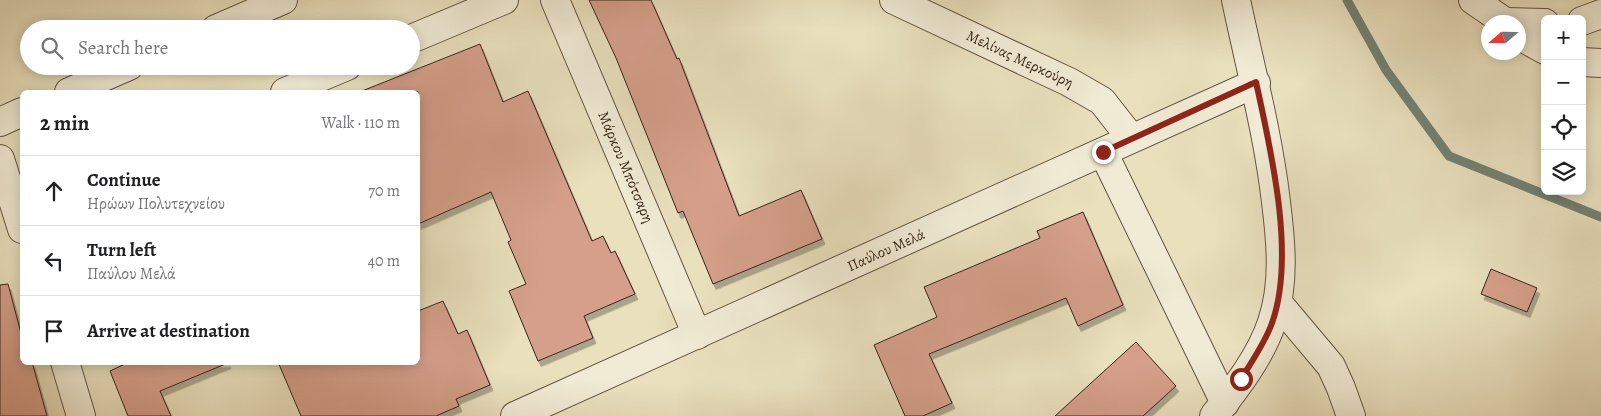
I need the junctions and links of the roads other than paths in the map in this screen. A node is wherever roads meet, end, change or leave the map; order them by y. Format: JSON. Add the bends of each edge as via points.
{"nodes":[{"id":1,"x":283,"y":0,"type":"edge"},
{"id":2,"x":504,"y":0,"type":"edge"},
{"id":3,"x":555,"y":0,"type":"edge"},
{"id":4,"x":894,"y":0,"type":"edge"},
{"id":5,"x":1236,"y":0,"type":"edge"},
{"id":6,"x":1472,"y":0,"type":"edge"},
{"id":7,"x":1601,"y":14,"type":"edge"},
{"id":8,"x":1494,"y":15,"type":"edge"},
{"id":9,"x":237,"y":20,"type":"edge"},
{"id":10,"x":1586,"y":20,"type":"edge"},
{"id":11,"x":1526,"y":23,"type":"edge"},
{"id":12,"x":1541,"y":23,"type":"edge"},
{"id":13,"x":420,"y":35,"type":"edge"},
{"id":14,"x":1526,"y":39,"type":"edge"},
{"id":15,"x":1541,"y":48,"type":"edge"},
{"id":16,"x":1586,"y":62,"type":"edge"},
{"id":17,"x":1601,"y":63,"type":"edge"},
{"id":18,"x":108,"y":75,"type":"edge"},
{"id":19,"x":326,"y":75,"type":"edge"},
{"id":20,"x":1256,"y":82,"type":"junction"},
{"id":21,"x":74,"y":90,"type":"edge"},
{"id":22,"x":290,"y":90,"type":"edge"},
{"id":23,"x":20,"y":113,"type":"edge"},
{"id":24,"x":0,"y":122,"type":"edge"},
{"id":25,"x":1131,"y":138,"type":"junction"},
{"id":26,"x":1103,"y":152,"type":"junction"},
{"id":27,"x":0,"y":159,"type":"edge"},
{"id":28,"x":20,"y":213,"type":"edge"},
{"id":29,"x":1278,"y":303,"type":"junction"},
{"id":30,"x":697,"y":335,"type":"junction"},
{"id":31,"x":66,"y":365,"type":"edge"},
{"id":32,"x":1220,"y":409,"type":"edge"},
{"id":33,"x":81,"y":416,"type":"edge"},
{"id":34,"x":515,"y":416,"type":"edge"},
{"id":35,"x":1350,"y":416,"type":"edge"}],
"edges":[{"from":1,"to":9,"type":"street"},
{"from":2,"to":13,"type":"street"},
{"from":3,"to":30,"type":"street","name":"Μάρκου Μπότσαρη"},
{"from":4,"to":25,"type":"street","name":"Μελίνας Μερκούρη","via":[[1102,100]]},
{"from":5,"to":20,"type":"street"},
{"from":6,"to":8,"type":"street"},
{"from":7,"to":10,"type":"street"},
{"from":11,"to":12,"type":"street"},
{"from":14,"to":15,"type":"street"},
{"from":16,"to":17,"type":"street"},
{"from":18,"to":21,"type":"street"},
{"from":19,"to":22,"type":"street"},
{"from":20,"to":25,"type":"street","name":"Παύλου Μελά"},
{"from":20,"to":29,"type":"street","via":[[1268,137],[1280,226]]},
{"from":23,"to":24,"type":"street"},
{"from":25,"to":26,"type":"street","name":"Παύλου Μελά"},
{"from":26,"to":30,"type":"street","name":"Παύλου Μελά"},
{"from":26,"to":32,"type":"street"},
{"from":27,"to":28,"type":"street"},
{"from":29,"to":32,"type":"street","via":[[1264,341]]},
{"from":29,"to":35,"type":"street","via":[[1330,366]]},
{"from":30,"to":34,"type":"street","name":"Παύλου Μελά"},
{"from":31,"to":33,"type":"street"}]}
